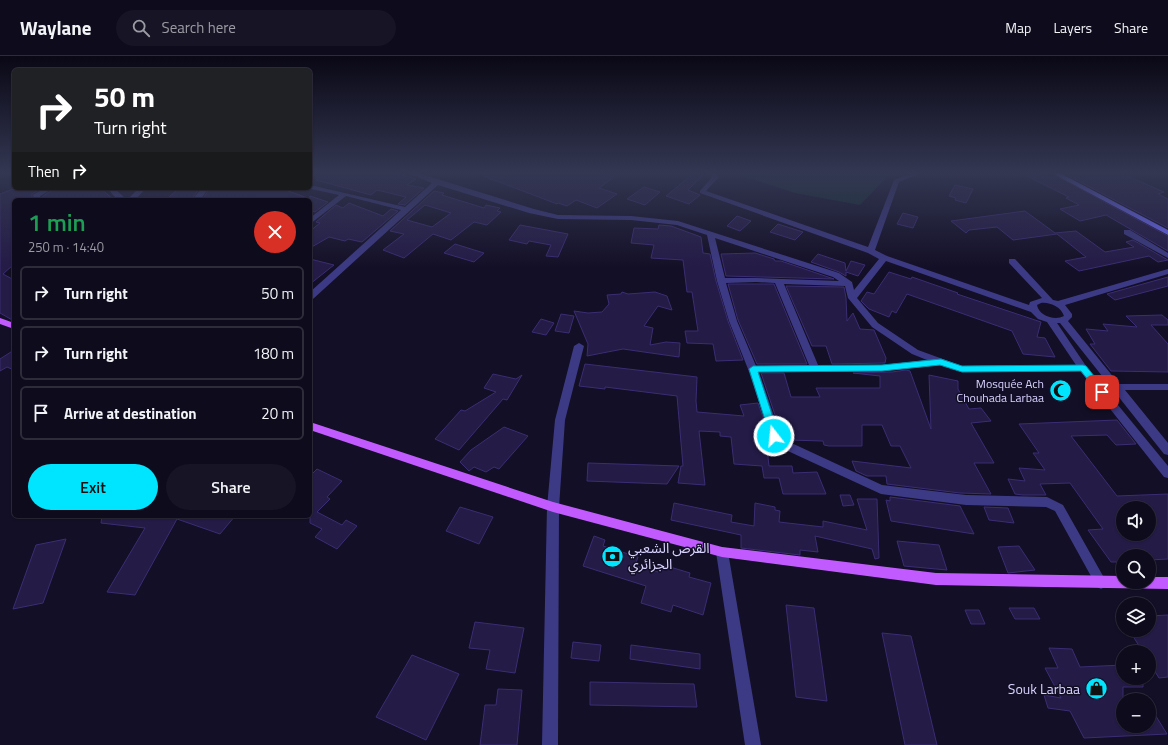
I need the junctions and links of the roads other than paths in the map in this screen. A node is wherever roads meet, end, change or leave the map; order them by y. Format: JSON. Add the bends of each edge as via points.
{"nodes":[{"id":1,"x":332,"y":204,"type":"edge"},
{"id":2,"x":386,"y":204,"type":"edge"},
{"id":3,"x":412,"y":204,"type":"edge"},
{"id":4,"x":507,"y":204,"type":"edge"},
{"id":5,"x":737,"y":204,"type":"edge"},
{"id":6,"x":888,"y":204,"type":"edge"},
{"id":7,"x":1114,"y":204,"type":"edge"},
{"id":8,"x":406,"y":209,"type":"junction"},
{"id":9,"x":312,"y":220,"type":"edge"},
{"id":10,"x":1127,"y":232,"type":"dead end"},
{"id":11,"x":710,"y":233,"type":"junction"},
{"id":12,"x":1168,"y":233,"type":"edge"},
{"id":13,"x":871,"y":251,"type":"junction"},
{"id":14,"x":1168,"y":256,"type":"edge"},
{"id":15,"x":884,"y":258,"type":"junction"},
{"id":16,"x":1012,"y":261,"type":"dead end"},
{"id":17,"x":1168,"y":271,"type":"edge"},
{"id":18,"x":721,"y":281,"type":"junction"},
{"id":19,"x":779,"y":282,"type":"junction"},
{"id":20,"x":849,"y":284,"type":"junction"},
{"id":21,"x":312,"y":295,"type":"edge"},
{"id":22,"x":852,"y":298,"type":"junction"},
{"id":23,"x":1054,"y":303,"type":"junction"},
{"id":24,"x":1034,"y":310,"type":"junction"},
{"id":25,"x":1050,"y":320,"type":"junction"},
{"id":26,"x":1062,"y":320,"type":"junction"},
{"id":27,"x":0,"y":322,"type":"edge"},
{"id":28,"x":12,"y":325,"type":"edge"},
{"id":29,"x":579,"y":346,"type":"dead end"},
{"id":30,"x":941,"y":362,"type":"junction"},
{"id":31,"x":1083,"y":368,"type":"junction"},
{"id":32,"x":753,"y":369,"type":"junction"},
{"id":33,"x":815,"y":369,"type":"junction"},
{"id":34,"x":1116,"y":387,"type":"junction"},
{"id":35,"x":1168,"y":387,"type":"edge"},
{"id":36,"x":312,"y":427,"type":"edge"},
{"id":37,"x":1168,"y":451,"type":"edge"},
{"id":38,"x":1168,"y":474,"type":"edge"},
{"id":39,"x":553,"y":507,"type":"junction"},
{"id":40,"x":722,"y":552,"type":"junction"},
{"id":41,"x":1101,"y":583,"type":"junction"},
{"id":42,"x":1168,"y":583,"type":"edge"},
{"id":43,"x":550,"y":745,"type":"edge"},
{"id":44,"x":753,"y":745,"type":"edge"}],
"edges":[{"from":1,"to":9,"type":"street"},
{"from":2,"to":8,"type":"street"},
{"from":3,"to":8,"type":"street"},
{"from":4,"to":11,"type":"street","via":[[558,217],[661,220]]},
{"from":5,"to":13,"type":"street"},
{"from":6,"to":13,"type":"street"},
{"from":7,"to":12,"type":"main road"},
{"from":8,"to":21,"type":"street"},
{"from":10,"to":14,"type":"street"},
{"from":11,"to":18,"type":"street"},
{"from":11,"to":20,"type":"street","via":[[836,275]]},
{"from":13,"to":15,"type":"street"},
{"from":15,"to":22,"type":"street"},
{"from":15,"to":24,"type":"street"},
{"from":16,"to":23,"type":"street"},
{"from":17,"to":23,"type":"street"},
{"from":18,"to":19,"type":"street"},
{"from":18,"to":32,"type":"street","via":[[733,321]]},
{"from":19,"to":20,"type":"street"},
{"from":19,"to":33,"type":"street"},
{"from":20,"to":22,"type":"street"},
{"from":22,"to":30,"type":"street","via":[[875,325],[915,352]]},
{"from":23,"to":24,"type":"street","via":[[1035,302]]},
{"from":23,"to":26,"type":"street","via":[[1068,314],[1068,317]]},
{"from":24,"to":25,"type":"street"},
{"from":25,"to":26,"type":"street"},
{"from":25,"to":31,"type":"street"},
{"from":26,"to":34,"type":"street"},
{"from":27,"to":28,"type":"main road"},
{"from":29,"to":39,"type":"street","via":[[560,420]]},
{"from":30,"to":31,"type":"street","via":[[962,369]]},
{"from":30,"to":33,"type":"street","via":[[882,368]]},
{"from":31,"to":38,"type":"street"},
{"from":32,"to":33,"type":"street"},
{"from":32,"to":41,"type":"street","via":[[774,436],[782,443],[881,489],[966,500],[1054,504],[1059,508]]},
{"from":34,"to":35,"type":"street"},
{"from":34,"to":37,"type":"street"},
{"from":36,"to":39,"type":"main road"},
{"from":39,"to":40,"type":"main road"},
{"from":39,"to":43,"type":"street"},
{"from":40,"to":41,"type":"main road","via":[[936,579]]},
{"from":40,"to":44,"type":"street"},
{"from":41,"to":42,"type":"main road"}]}
